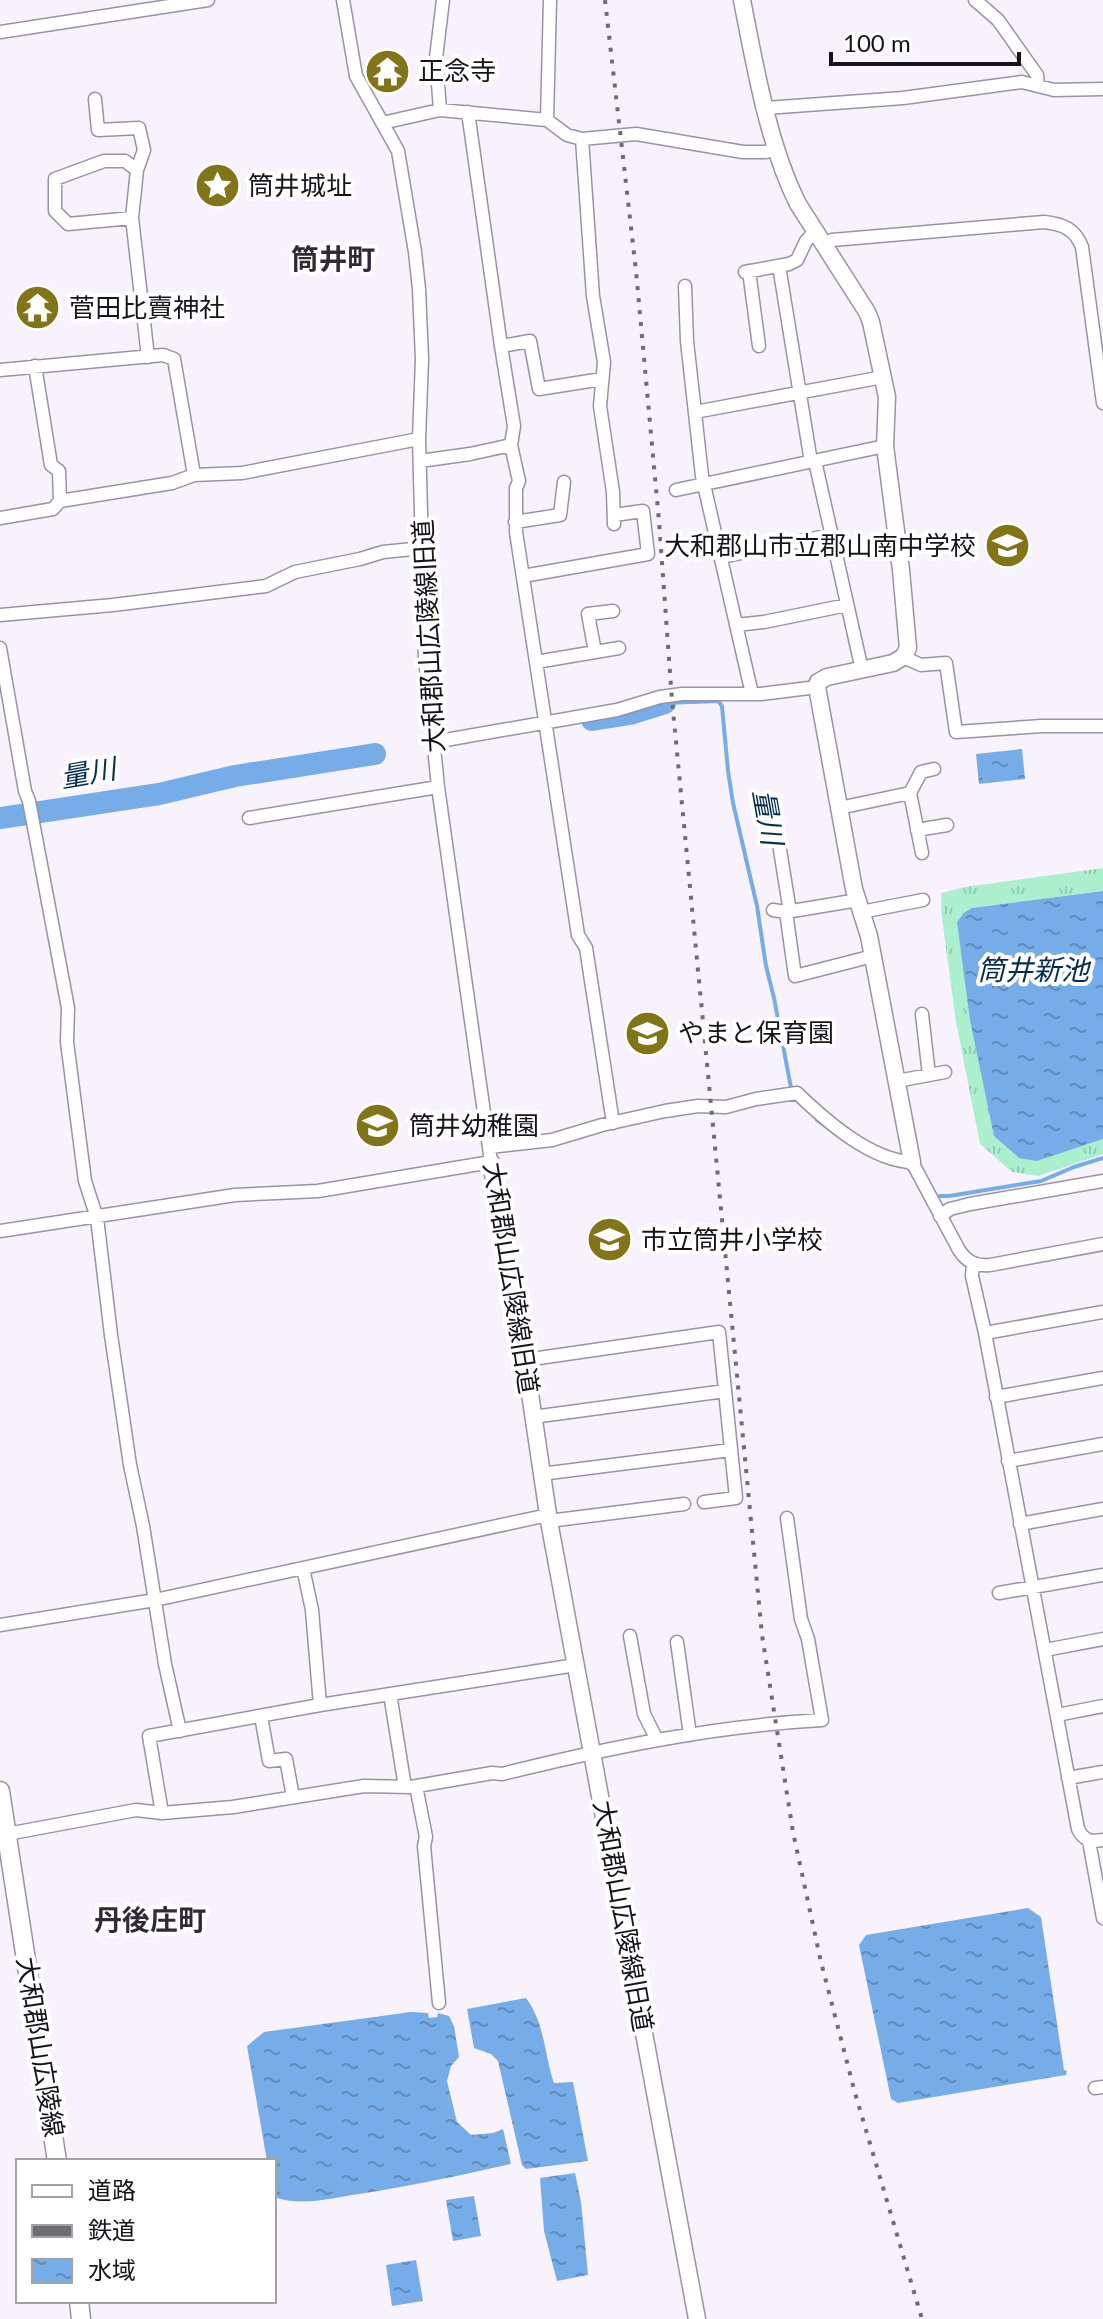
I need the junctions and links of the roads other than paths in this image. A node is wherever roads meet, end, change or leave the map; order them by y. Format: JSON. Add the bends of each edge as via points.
{"nodes":[{"id":1,"x":208,"y":0,"type":"edge"},
{"id":2,"x":343,"y":0,"type":"edge"},
{"id":3,"x":443,"y":0,"type":"edge"},
{"id":4,"x":550,"y":0,"type":"edge"},
{"id":5,"x":742,"y":0,"type":"edge"},
{"id":6,"x":975,"y":0,"type":"edge"},
{"id":7,"x":149,"y":4,"type":"edge"},
{"id":8,"x":0,"y":32,"type":"edge"},
{"id":9,"x":1038,"y":85,"type":"junction"},
{"id":10,"x":1103,"y":89,"type":"edge"},
{"id":11,"x":95,"y":99,"type":"dead end"},
{"id":12,"x":766,"y":108,"type":"junction"},
{"id":13,"x":440,"y":110,"type":"junction"},
{"id":14,"x":468,"y":112,"type":"junction"},
{"id":15,"x":547,"y":120,"type":"junction"},
{"id":16,"x":382,"y":123,"type":"junction"},
{"id":17,"x":582,"y":139,"type":"junction"},
{"id":18,"x":777,"y":148,"type":"junction"},
{"id":19,"x":137,"y":170,"type":"junction"},
{"id":20,"x":132,"y":218,"type":"junction"},
{"id":21,"x":819,"y":237,"type":"junction"},
{"id":22,"x":779,"y":266,"type":"junction"},
{"id":23,"x":685,"y":286,"type":"dead end"},
{"id":24,"x":501,"y":346,"type":"junction"},
{"id":25,"x":759,"y":346,"type":"dead end"},
{"id":26,"x":148,"y":357,"type":"junction"},
{"id":27,"x":35,"y":366,"type":"junction"},
{"id":28,"x":0,"y":370,"type":"edge"},
{"id":29,"x":883,"y":377,"type":"junction"},
{"id":30,"x":602,"y":379,"type":"junction"},
{"id":31,"x":799,"y":393,"type":"junction"},
{"id":32,"x":1103,"y":403,"type":"edge"},
{"id":33,"x":695,"y":412,"type":"junction"},
{"id":34,"x":419,"y":439,"type":"junction"},
{"id":35,"x":511,"y":445,"type":"junction"},
{"id":36,"x":885,"y":446,"type":"junction"},
{"id":37,"x":420,"y":461,"type":"junction"},
{"id":38,"x":813,"y":462,"type":"junction"},
{"id":39,"x":194,"y":475,"type":"junction"},
{"id":40,"x":564,"y":482,"type":"dead end"},
{"id":41,"x":704,"y":485,"type":"junction"},
{"id":42,"x":676,"y":490,"type":"dead end"},
{"id":43,"x":60,"y":501,"type":"junction"},
{"id":44,"x":0,"y":518,"type":"edge"},
{"id":45,"x":515,"y":522,"type":"junction"},
{"id":46,"x":831,"y":535,"type":"junction"},
{"id":47,"x":423,"y":548,"type":"junction"},
{"id":48,"x":721,"y":557,"type":"junction"},
{"id":49,"x":523,"y":576,"type":"junction"},
{"id":50,"x":847,"y":605,"type":"junction"},
{"id":51,"x":613,"y":611,"type":"dead end"},
{"id":52,"x":0,"y":615,"type":"edge"},
{"id":53,"x":736,"y":625,"type":"junction"},
{"id":54,"x":0,"y":648,"type":"edge"},
{"id":55,"x":619,"y":648,"type":"dead end"},
{"id":56,"x":595,"y":652,"type":"junction"},
{"id":57,"x":903,"y":657,"type":"junction"},
{"id":58,"x":536,"y":662,"type":"junction"},
{"id":59,"x":862,"y":670,"type":"junction"},
{"id":60,"x":817,"y":687,"type":"junction"},
{"id":61,"x":752,"y":694,"type":"junction"},
{"id":62,"x":547,"y":725,"type":"junction"},
{"id":63,"x":1103,"y":726,"type":"edge"},
{"id":64,"x":434,"y":742,"type":"junction"},
{"id":65,"x":934,"y":769,"type":"dead end"},
{"id":66,"x":438,"y":787,"type":"junction"},
{"id":67,"x":910,"y":793,"type":"junction"},
{"id":68,"x":839,"y":808,"type":"junction"},
{"id":69,"x":249,"y":818,"type":"dead end"},
{"id":70,"x":947,"y":825,"type":"dead end"},
{"id":71,"x":917,"y":830,"type":"junction"},
{"id":72,"x":780,"y":850,"type":"dead end"},
{"id":73,"x":922,"y":853,"type":"dead end"},
{"id":74,"x":923,"y":900,"type":"dead end"},
{"id":75,"x":859,"y":906,"type":"junction"},
{"id":76,"x":783,"y":912,"type":"junction"},
{"id":77,"x":873,"y":956,"type":"junction"},
{"id":78,"x":922,"y":1014,"type":"dead end"},
{"id":79,"x":945,"y":1072,"type":"dead end"},
{"id":80,"x":929,"y":1075,"type":"junction"},
{"id":81,"x":897,"y":1081,"type":"junction"},
{"id":82,"x":613,"y":1123,"type":"junction"},
{"id":83,"x":490,"y":1155,"type":"junction"},
{"id":84,"x":912,"y":1162,"type":"junction"},
{"id":85,"x":1103,"y":1181,"type":"edge"},
{"id":86,"x":940,"y":1216,"type":"junction"},
{"id":87,"x":97,"y":1218,"type":"junction"},
{"id":88,"x":0,"y":1231,"type":"edge"},
{"id":89,"x":1103,"y":1244,"type":"edge"},
{"id":90,"x":973,"y":1263,"type":"junction"},
{"id":91,"x":1103,"y":1312,"type":"edge"},
{"id":92,"x":985,"y":1333,"type":"junction"},
{"id":93,"x":525,"y":1360,"type":"junction"},
{"id":94,"x":1103,"y":1378,"type":"edge"},
{"id":95,"x":725,"y":1391,"type":"junction"},
{"id":96,"x":996,"y":1397,"type":"junction"},
{"id":97,"x":533,"y":1417,"type":"junction"},
{"id":98,"x":1103,"y":1444,"type":"edge"},
{"id":99,"x":731,"y":1450,"type":"junction"},
{"id":100,"x":1008,"y":1461,"type":"junction"},
{"id":101,"x":541,"y":1474,"type":"junction"},
{"id":102,"x":704,"y":1502,"type":"dead end"},
{"id":103,"x":684,"y":1504,"type":"dead end"},
{"id":104,"x":1103,"y":1509,"type":"edge"},
{"id":105,"x":549,"y":1518,"type":"junction"},
{"id":106,"x":787,"y":1518,"type":"dead end"},
{"id":107,"x":1020,"y":1524,"type":"junction"},
{"id":108,"x":303,"y":1568,"type":"junction"},
{"id":109,"x":1103,"y":1575,"type":"edge"},
{"id":110,"x":1033,"y":1588,"type":"junction"},
{"id":111,"x":999,"y":1593,"type":"dead end"},
{"id":112,"x":155,"y":1600,"type":"junction"},
{"id":113,"x":0,"y":1625,"type":"edge"},
{"id":114,"x":630,"y":1636,"type":"dead end"},
{"id":115,"x":1103,"y":1639,"type":"edge"},
{"id":116,"x":677,"y":1642,"type":"dead end"},
{"id":117,"x":1045,"y":1650,"type":"junction"},
{"id":118,"x":576,"y":1665,"type":"junction"},
{"id":119,"x":390,"y":1694,"type":"junction"},
{"id":120,"x":320,"y":1705,"type":"junction"},
{"id":121,"x":1103,"y":1706,"type":"edge"},
{"id":122,"x":1057,"y":1715,"type":"junction"},
{"id":123,"x":261,"y":1716,"type":"junction"},
{"id":124,"x":180,"y":1731,"type":"junction"},
{"id":125,"x":690,"y":1735,"type":"junction"},
{"id":126,"x":657,"y":1740,"type":"junction"},
{"id":127,"x":592,"y":1752,"type":"junction"},
{"id":128,"x":1103,"y":1772,"type":"edge"},
{"id":129,"x":1068,"y":1778,"type":"junction"},
{"id":130,"x":410,"y":1787,"type":"junction"},
{"id":131,"x":0,"y":1791,"type":"edge"},
{"id":132,"x":293,"y":1797,"type":"junction"},
{"id":133,"x":162,"y":1813,"type":"junction"},
{"id":134,"x":7,"y":1834,"type":"junction"},
{"id":135,"x":1103,"y":1840,"type":"edge"},
{"id":136,"x":1089,"y":1841,"type":"junction"},
{"id":137,"x":1103,"y":1918,"type":"edge"},
{"id":138,"x":439,"y":2003,"type":"dead end"},
{"id":139,"x":57,"y":2159,"type":"edge"},
{"id":140,"x":697,"y":2319,"type":"edge"}],
"edges":[{"from":1,"to":7,"type":"street"},
{"from":2,"to":16,"type":"street","name":"大和郡山広陵線旧道","via":[[356,76]]},
{"from":3,"to":13,"type":"street","via":[[436,58]]},
{"from":4,"to":15,"type":"street"},
{"from":5,"to":12,"type":"street"},
{"from":6,"to":9,"type":"street","via":[[998,20],[1037,75]]},
{"from":7,"to":8,"type":"street"},
{"from":9,"to":10,"type":"street","via":[[1068,91]]},
{"from":9,"to":12,"type":"street","via":[[994,84],[903,98]]},
{"from":11,"to":19,"type":"street","via":[[98,130],[139,128],[144,150]]},
{"from":12,"to":18,"type":"street"},
{"from":13,"to":14,"type":"street"},
{"from":13,"to":16,"type":"street"},
{"from":14,"to":15,"type":"street"},
{"from":14,"to":24,"type":"street"},
{"from":15,"to":17,"type":"street"},
{"from":16,"to":34,"type":"street","name":"大和郡山広陵線旧道","via":[[398,151],[415,252],[422,359]]},
{"from":17,"to":18,"type":"street","via":[[636,134],[743,152]]},
{"from":17,"to":30,"type":"street"},
{"from":18,"to":21,"type":"street","via":[[789,186]]},
{"from":19,"to":20,"type":"street"},
{"from":19,"to":20,"type":"street","via":[[125,161],[104,161],[55,179],[55,211],[68,224]]},
{"from":20,"to":26,"type":"street"},
{"from":21,"to":22,"type":"street","via":[[806,241],[797,260]]},
{"from":21,"to":29,"type":"street","via":[[867,312]]},
{"from":21,"to":32,"type":"street","via":[[1044,222],[1070,229],[1082,247]]},
{"from":22,"to":25,"type":"street","via":[[747,272]]},
{"from":22,"to":31,"type":"street"},
{"from":23,"to":33,"type":"street"},
{"from":24,"to":30,"type":"street","via":[[530,341],[539,389]]},
{"from":24,"to":35,"type":"street","via":[[514,426]]},
{"from":26,"to":27,"type":"street"},
{"from":26,"to":39,"type":"street","via":[[174,359]]},
{"from":27,"to":28,"type":"street"},
{"from":27,"to":43,"type":"street","via":[[51,465],[59,471]]},
{"from":29,"to":31,"type":"street"},
{"from":29,"to":36,"type":"street","via":[[888,408]]},
{"from":30,"to":49,"type":"street","via":[[600,406],[614,520],[643,511],[648,554]]},
{"from":31,"to":33,"type":"street"},
{"from":31,"to":38,"type":"street"},
{"from":33,"to":41,"type":"street"},
{"from":34,"to":37,"type":"street","name":"大和郡山広陵線旧道"},
{"from":34,"to":39,"type":"street","via":[[242,473]]},
{"from":35,"to":37,"type":"street"},
{"from":35,"to":45,"type":"street","via":[[519,481]]},
{"from":36,"to":38,"type":"street"},
{"from":36,"to":57,"type":"street","via":[[908,638]]},
{"from":37,"to":47,"type":"street","name":"大和郡山広陵線旧道"},
{"from":38,"to":41,"type":"street"},
{"from":38,"to":46,"type":"street"},
{"from":39,"to":43,"type":"street"},
{"from":40,"to":45,"type":"street","via":[[560,515]]},
{"from":41,"to":42,"type":"street"},
{"from":41,"to":48,"type":"street"},
{"from":43,"to":44,"type":"street","via":[[53,509]]},
{"from":45,"to":49,"type":"street"},
{"from":46,"to":48,"type":"street"},
{"from":46,"to":50,"type":"street"},
{"from":47,"to":52,"type":"street","via":[[295,572],[266,586]]},
{"from":47,"to":64,"type":"street","name":"大和郡山広陵線旧道","via":[[425,657]]},
{"from":48,"to":53,"type":"street"},
{"from":49,"to":58,"type":"street"},
{"from":50,"to":53,"type":"street"},
{"from":50,"to":59,"type":"street"},
{"from":51,"to":56,"type":"street","via":[[588,614]]},
{"from":53,"to":61,"type":"street"},
{"from":54,"to":87,"type":"street","via":[[68,1008],[67,1042],[85,1181]]},
{"from":55,"to":56,"type":"street"},
{"from":56,"to":58,"type":"street"},
{"from":57,"to":59,"type":"street"},
{"from":57,"to":63,"type":"street","via":[[921,665],[946,663],[956,732]]},
{"from":58,"to":62,"type":"street"},
{"from":59,"to":60,"type":"street","via":[[827,677]]},
{"from":60,"to":61,"type":"street"},
{"from":60,"to":68,"type":"street"},
{"from":61,"to":62,"type":"street","via":[[672,695]]},
{"from":62,"to":64,"type":"street"},
{"from":62,"to":82,"type":"street"},
{"from":64,"to":66,"type":"street","name":"大和郡山広陵線旧道"},
{"from":65,"to":67,"type":"street","via":[[921,772]]},
{"from":66,"to":69,"type":"street"},
{"from":66,"to":83,"type":"street","name":"大和郡山広陵線旧道"},
{"from":67,"to":68,"type":"street"},
{"from":67,"to":71,"type":"street"},
{"from":68,"to":75,"type":"street"},
{"from":70,"to":71,"type":"street"},
{"from":71,"to":73,"type":"street"},
{"from":72,"to":76,"type":"street"},
{"from":74,"to":75,"type":"street"},
{"from":75,"to":76,"type":"street"},
{"from":75,"to":77,"type":"street"},
{"from":76,"to":77,"type":"street","via":[[795,976]]},
{"from":77,"to":81,"type":"street"},
{"from":78,"to":80,"type":"street"},
{"from":79,"to":80,"type":"street"},
{"from":80,"to":81,"type":"street"},
{"from":81,"to":84,"type":"street"},
{"from":82,"to":83,"type":"street"},
{"from":82,"to":84,"type":"street","via":[[797,1093],[837,1130],[901,1162]]},
{"from":83,"to":87,"type":"street","via":[[318,1191],[235,1195]]},
{"from":83,"to":93,"type":"street","name":"大和郡山広陵線旧道"},
{"from":84,"to":86,"type":"street"},
{"from":85,"to":86,"type":"street","via":[[970,1204]]},
{"from":86,"to":90,"type":"street","via":[[965,1259]]},
{"from":87,"to":88,"type":"street"},
{"from":87,"to":112,"type":"street","via":[[130,1465]]},
{"from":89,"to":90,"type":"street","via":[[990,1265]]},
{"from":90,"to":92,"type":"street"},
{"from":91,"to":92,"type":"street"},
{"from":92,"to":96,"type":"street"},
{"from":93,"to":95,"type":"street","via":[[719,1332]]},
{"from":93,"to":97,"type":"street","name":"大和郡山広陵線旧道"},
{"from":94,"to":96,"type":"street"},
{"from":95,"to":97,"type":"street"},
{"from":95,"to":99,"type":"street"},
{"from":96,"to":100,"type":"street"},
{"from":97,"to":101,"type":"street","name":"大和郡山広陵線旧道"},
{"from":98,"to":100,"type":"street"},
{"from":99,"to":101,"type":"street"},
{"from":99,"to":102,"type":"street","via":[[736,1498]]},
{"from":100,"to":107,"type":"street"},
{"from":101,"to":105,"type":"street","name":"大和郡山広陵線旧道"},
{"from":103,"to":105,"type":"street"},
{"from":104,"to":107,"type":"street"},
{"from":105,"to":108,"type":"street"},
{"from":105,"to":118,"type":"street","name":"大和郡山広陵線旧道"},
{"from":106,"to":125,"type":"street","via":[[822,1720]]},
{"from":107,"to":110,"type":"street"},
{"from":108,"to":112,"type":"street"},
{"from":108,"to":120,"type":"street"},
{"from":109,"to":110,"type":"street"},
{"from":110,"to":111,"type":"street"},
{"from":110,"to":117,"type":"street"},
{"from":112,"to":113,"type":"street"},
{"from":112,"to":124,"type":"street"},
{"from":114,"to":126,"type":"street","via":[[644,1714]]},
{"from":115,"to":117,"type":"street"},
{"from":116,"to":125,"type":"street"},
{"from":117,"to":122,"type":"street"},
{"from":118,"to":119,"type":"street"},
{"from":118,"to":127,"type":"street","name":"大和郡山広陵線旧道"},
{"from":119,"to":120,"type":"street"},
{"from":119,"to":130,"type":"street"},
{"from":120,"to":123,"type":"street"},
{"from":121,"to":122,"type":"street"},
{"from":122,"to":129,"type":"street"},
{"from":123,"to":124,"type":"street"},
{"from":123,"to":132,"type":"street","via":[[269,1761],[286,1759]]},
{"from":124,"to":133,"type":"street","via":[[149,1736]]},
{"from":125,"to":126,"type":"street"},
{"from":126,"to":127,"type":"street"},
{"from":127,"to":130,"type":"street","via":[[502,1774]]},
{"from":127,"to":140,"type":"street","name":"大和郡山広陵線旧道"},
{"from":128,"to":129,"type":"street"},
{"from":129,"to":136,"type":"street","via":[[1078,1829]]},
{"from":130,"to":132,"type":"street","via":[[364,1786]]},
{"from":130,"to":138,"type":"street","via":[[426,1837]]},
{"from":131,"to":134,"type":"main road","name":"大和郡山広陵線"},
{"from":132,"to":133,"type":"street"},
{"from":133,"to":134,"type":"street","via":[[136,1810]]},
{"from":134,"to":139,"type":"main road","name":"大和郡山広陵線"},
{"from":135,"to":136,"type":"street"},
{"from":136,"to":137,"type":"street"}]}
